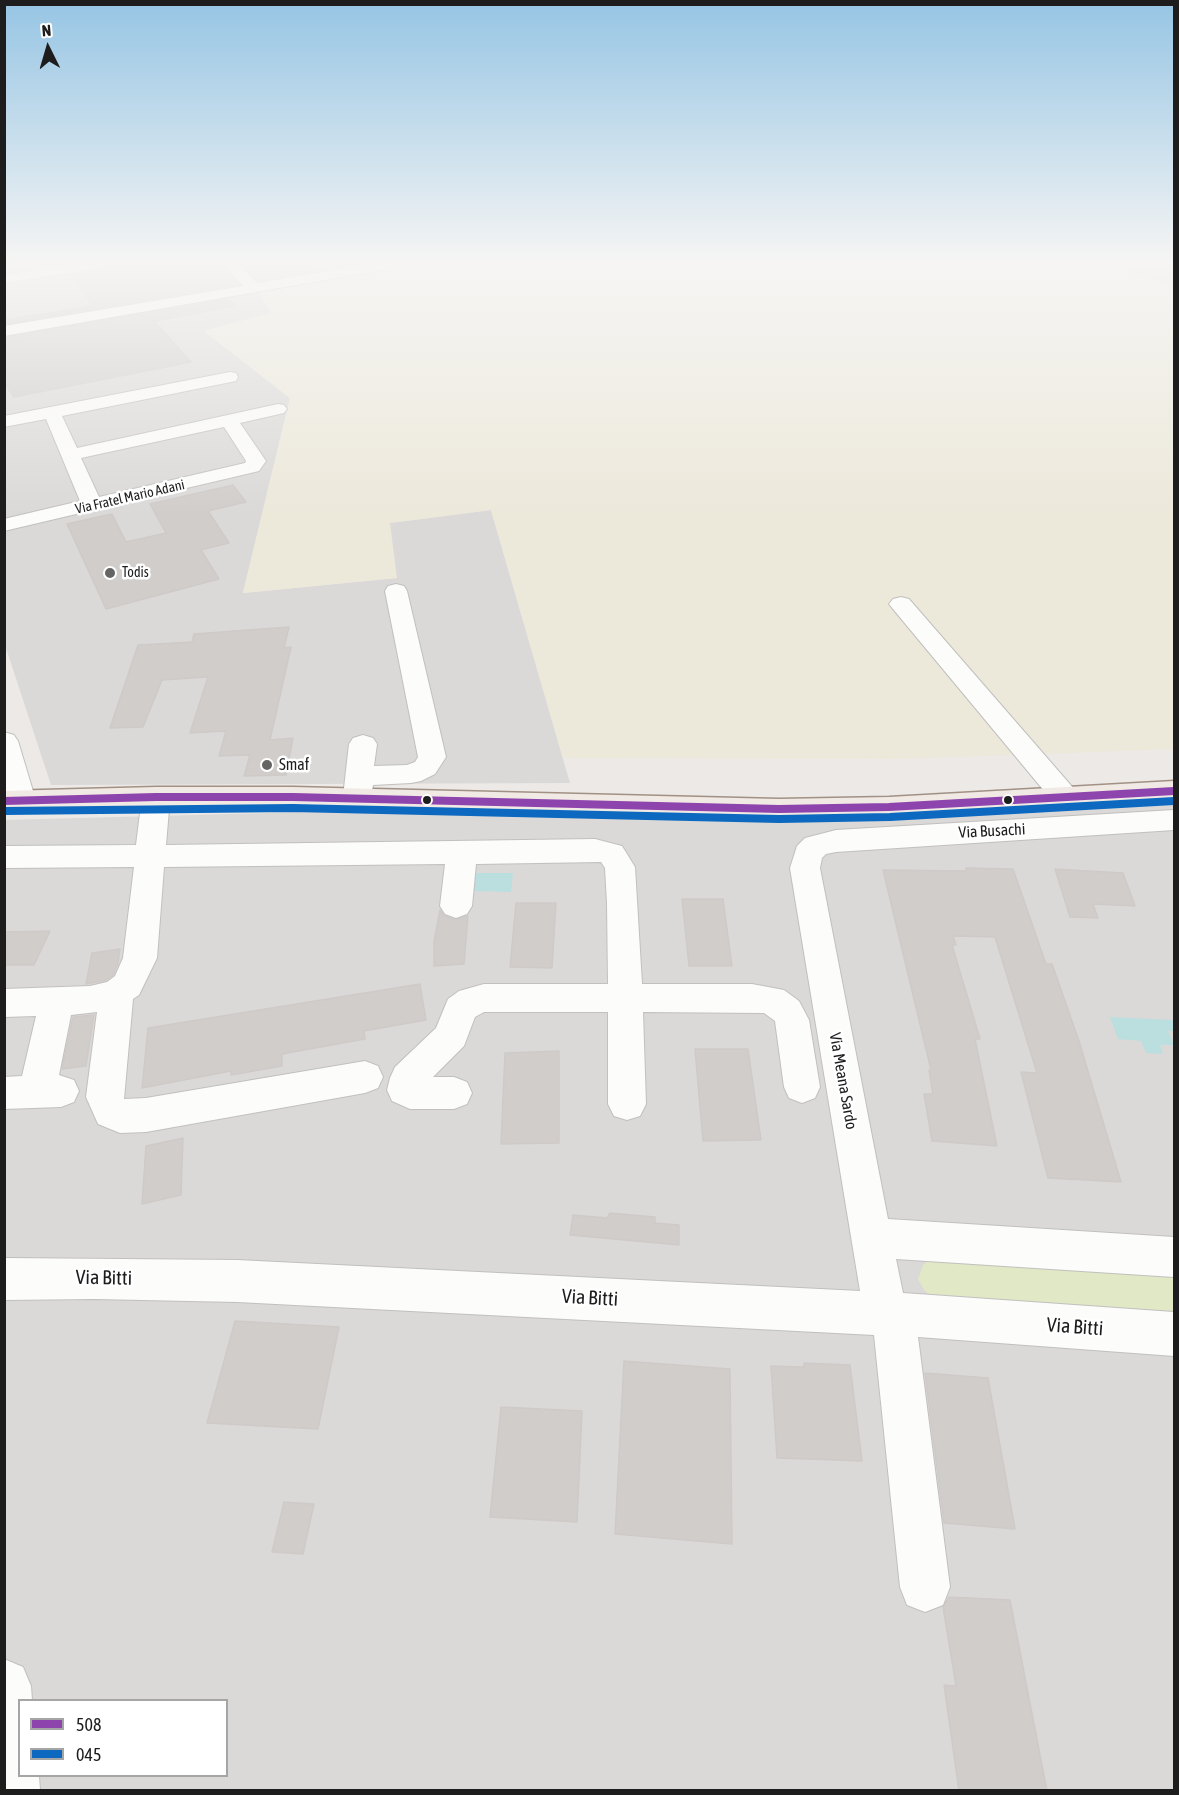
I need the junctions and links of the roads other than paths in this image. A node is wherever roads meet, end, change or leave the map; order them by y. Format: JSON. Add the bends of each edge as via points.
{"nodes":[{"id":1,"x":230,"y":376,"type":"dead end"},
{"id":2,"x":278,"y":409,"type":"dead end"},
{"id":3,"x":52,"y":412,"type":"junction"},
{"id":4,"x":228,"y":420,"type":"junction"},
{"id":5,"x":4,"y":422,"type":"edge"},
{"id":6,"x":70,"y":455,"type":"junction"},
{"id":7,"x":92,"y":505,"type":"junction"},
{"id":8,"x":4,"y":525,"type":"edge"},
{"id":9,"x":396,"y":591,"type":"dead end"},
{"id":10,"x":901,"y":604,"type":"dead end"},
{"id":11,"x":4,"y":741,"type":"edge"},
{"id":12,"x":363,"y":744,"type":"dead end"},
{"id":13,"x":358,"y":787,"type":"junction"},
{"id":14,"x":1174,"y":791,"type":"edge"},
{"id":15,"x":156,"y":797,"type":"junction"},
{"id":16,"x":1065,"y":797,"type":"junction"},
{"id":17,"x":13,"y":801,"type":"edge"},
{"id":18,"x":1174,"y":820,"type":"edge"},
{"id":19,"x":811,"y":849,"type":"joint"},
{"id":20,"x":462,"y":853,"type":"junction"},
{"id":21,"x":150,"y":856,"type":"junction"},
{"id":22,"x":4,"y":857,"type":"edge"},
{"id":23,"x":456,"y":906,"type":"dead end"},
{"id":24,"x":117,"y":993,"type":"junction"},
{"id":25,"x":625,"y":998,"type":"junction"},
{"id":26,"x":56,"y":1002,"type":"junction"},
{"id":27,"x":4,"y":1003,"type":"edge"},
{"id":28,"x":366,"y":1077,"type":"dead end"},
{"id":29,"x":802,"y":1088,"type":"dead end"},
{"id":30,"x":34,"y":1092,"type":"edge"},
{"id":31,"x":454,"y":1093,"type":"dead end"},
{"id":32,"x":627,"y":1104,"type":"dead end"},
{"id":33,"x":872,"y":1238,"type":"junction"},
{"id":34,"x":1174,"y":1257,"type":"edge"},
{"id":35,"x":4,"y":1279,"type":"edge"},
{"id":36,"x":889,"y":1313,"type":"junction"},
{"id":37,"x":1174,"y":1334,"type":"edge"},
{"id":38,"x":925,"y":1587,"type":"dead end"},
{"id":39,"x":4,"y":1686,"type":"edge"},
{"id":40,"x":12,"y":1791,"type":"edge"}],
"edges":[{"from":1,"to":3,"type":"street"},
{"from":2,"to":4,"type":"street"},
{"from":3,"to":5,"type":"street"},
{"from":3,"to":6,"type":"street"},
{"from":4,"to":6,"type":"street"},
{"from":4,"to":7,"type":"street","name":"Via Fratel Mario Adani","via":[[255,456],[254,465]]},
{"from":6,"to":7,"type":"street"},
{"from":7,"to":8,"type":"street","name":"Via Fratel Mario Adani"},
{"from":9,"to":13,"type":"street","via":[[432,757],[425,768],[411,774]]},
{"from":10,"to":16,"type":"street"},
{"from":11,"to":17,"type":"street"},
{"from":12,"to":13,"type":"street"},
{"from":13,"to":15,"type":"main road"},
{"from":13,"to":16,"type":"main road","via":[[770,809]]},
{"from":14,"to":16,"type":"main road"},
{"from":15,"to":17,"type":"main road"},
{"from":15,"to":21,"type":"street"},
{"from":18,"to":19,"type":"street","name":"Via Busachi","via":[[836,841]]},
{"from":19,"to":33,"type":"street","name":"Via Meana Sardo","via":[[806,868]]},
{"from":20,"to":21,"type":"street"},
{"from":20,"to":23,"type":"street"},
{"from":20,"to":25,"type":"street","via":[[595,850],[612,854],[620,867]]},
{"from":21,"to":22,"type":"street"},
{"from":21,"to":24,"type":"street","via":[[140,958],[133,975]]},
{"from":24,"to":26,"type":"street"},
{"from":24,"to":28,"type":"street","via":[[105,1097],[111,1112],[120,1116],[146,1115]]},
{"from":25,"to":29,"type":"street","via":[[772,1000],[792,1020]]},
{"from":25,"to":31,"type":"street","via":[[484,998],[465,1004],[446,1042],[408,1078],[405,1086],[410,1093]]},
{"from":25,"to":32,"type":"street"},
{"from":26,"to":27,"type":"street"},
{"from":26,"to":30,"type":"street"},
{"from":33,"to":34,"type":"street"},
{"from":33,"to":36,"type":"street","name":"Via Meana Sardo"},
{"from":35,"to":36,"type":"street","name":"Via Bitti","via":[[237,1281]]},
{"from":36,"to":37,"type":"street","name":"Via Bitti"},
{"from":36,"to":38,"type":"street","name":"Via Meana Sardo"},
{"from":39,"to":40,"type":"street"}]}
